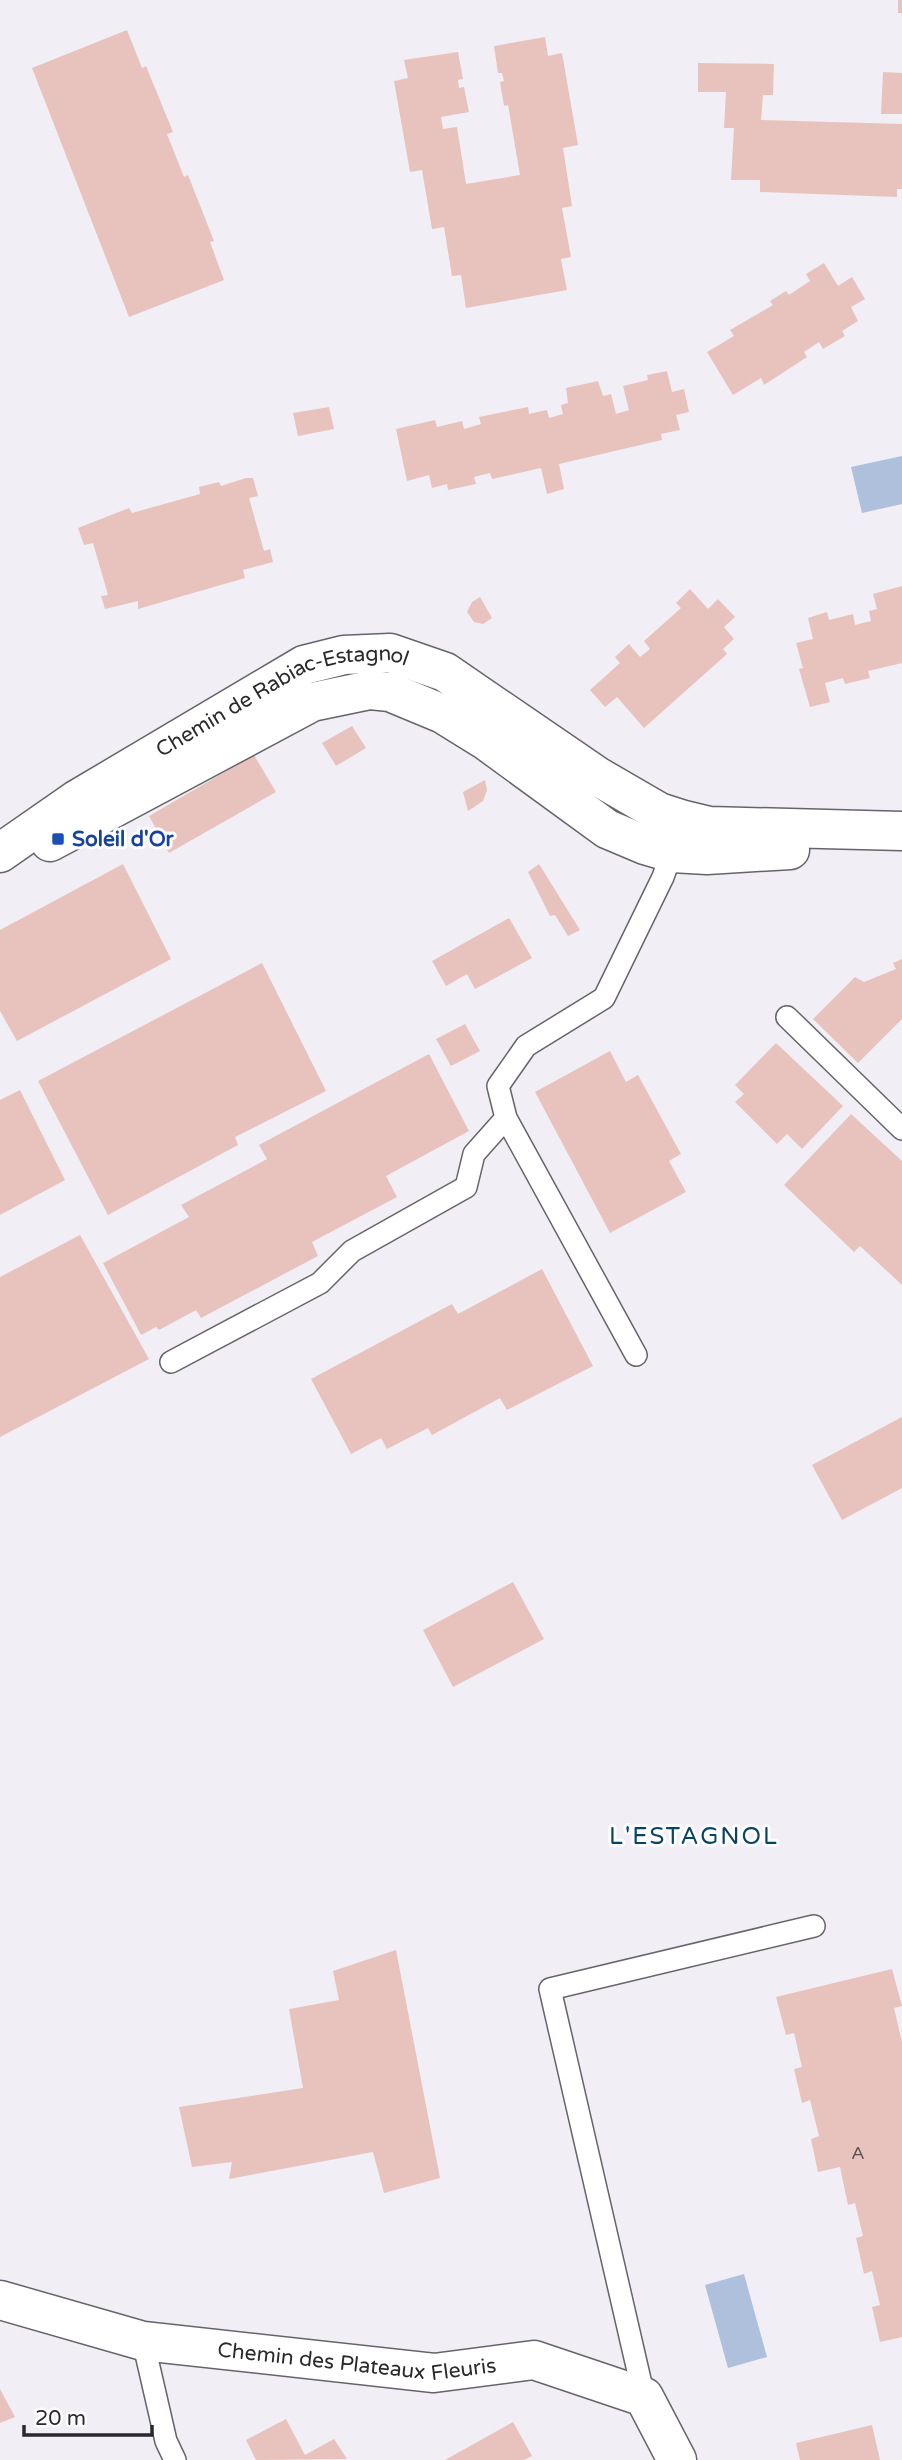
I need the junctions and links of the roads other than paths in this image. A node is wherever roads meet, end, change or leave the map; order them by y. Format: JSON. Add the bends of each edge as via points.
{"nodes":[{"id":1,"x":556,"y":769,"type":"junction"},
{"id":2,"x":902,"y":833,"type":"edge"},
{"id":3,"x":678,"y":836,"type":"junction"},
{"id":4,"x":0,"y":853,"type":"edge"},
{"id":5,"x":0,"y":864,"type":"edge"},
{"id":6,"x":787,"y":1017,"type":"dead end"},
{"id":7,"x":506,"y":1118,"type":"junction"},
{"id":8,"x":902,"y":1129,"type":"edge"},
{"id":9,"x":636,"y":1355,"type":"dead end"},
{"id":10,"x":171,"y":1362,"type":"dead end"},
{"id":11,"x":814,"y":1926,"type":"dead end"},
{"id":12,"x":0,"y":2300,"type":"edge"},
{"id":13,"x":143,"y":2341,"type":"junction"},
{"id":14,"x":644,"y":2397,"type":"junction"},
{"id":15,"x":176,"y":2460,"type":"edge"},
{"id":16,"x":677,"y":2460,"type":"edge"}],
"edges":[{"from":1,"to":3,"type":"street","name":"Chemin de Rabiac-Estagnol","via":[[659,812]]},
{"from":1,"to":4,"type":"street","name":"Chemin de Rabiac-Estagnol","via":[[445,672],[390,653],[344,655],[304,666],[76,800]]},
{"from":1,"to":5,"type":"street","name":"Chemin de Rabiac-Estagnol","via":[[390,692],[359,691],[302,706],[68,835]]},
{"from":2,"to":3,"type":"street","name":"Chemin de Rabiac-Estagnol","via":[[709,826]]},
{"from":3,"to":7,"type":"lane","via":[[604,998],[526,1046],[498,1086]]},
{"from":6,"to":8,"type":"lane"},
{"from":7,"to":9,"type":"lane"},
{"from":7,"to":10,"type":"lane","via":[[474,1154],[466,1187],[352,1251],[320,1283]]},
{"from":11,"to":14,"type":"lane","via":[[550,1989]]},
{"from":12,"to":13,"type":"street","name":"Chemin des Plateaux Fleuris"},
{"from":13,"to":14,"type":"street","name":"Chemin des Plateaux Fleuris","via":[[434,2373],[534,2360]]},
{"from":13,"to":15,"type":"lane","via":[[166,2441]]},
{"from":14,"to":16,"type":"street"}]}
